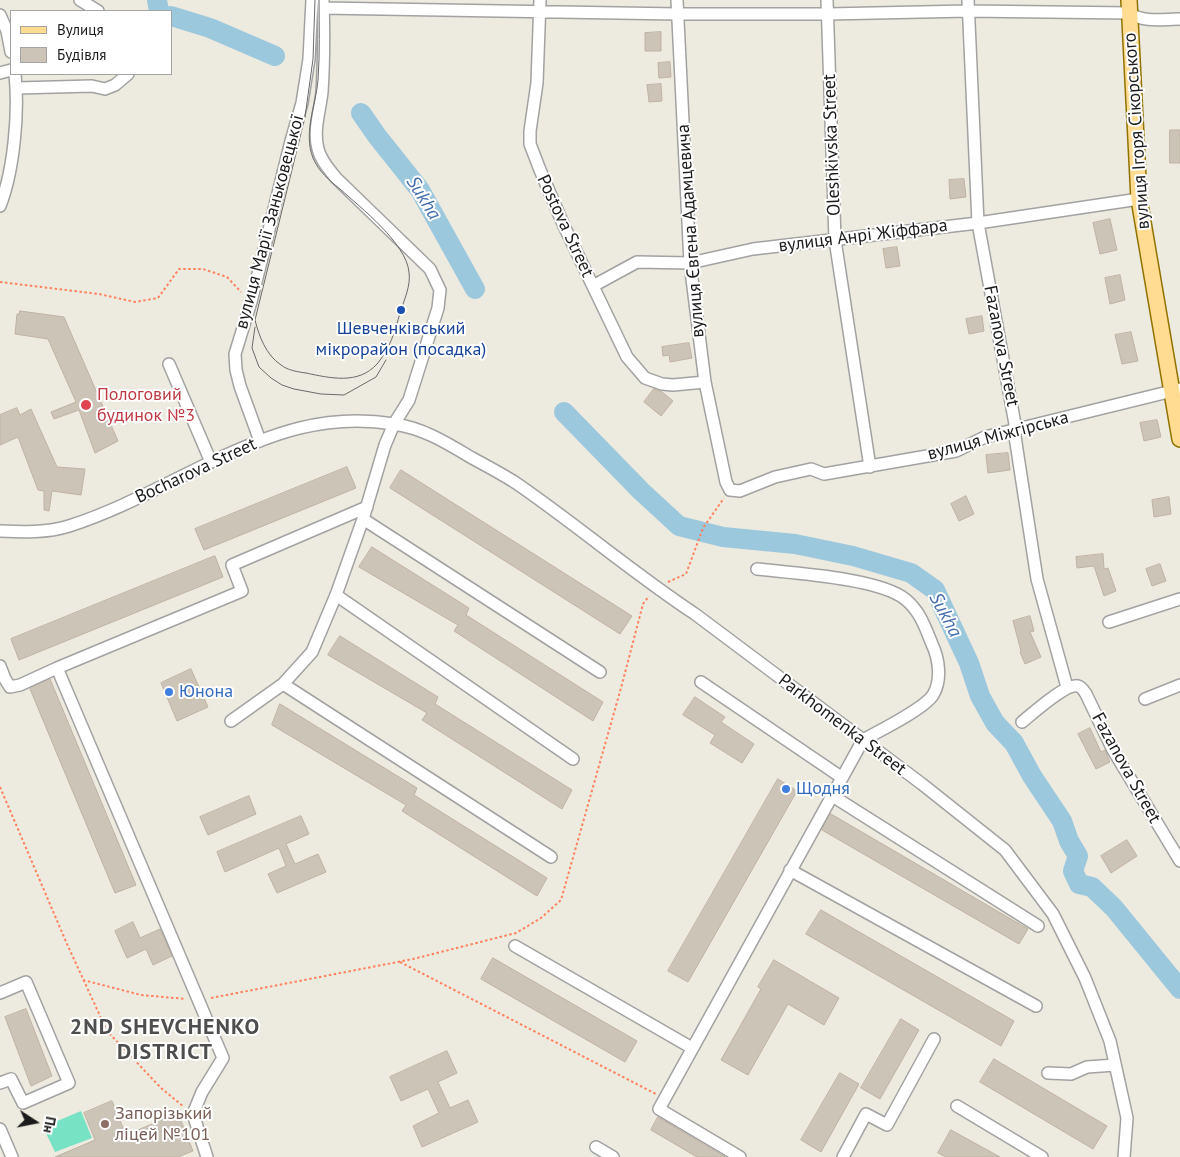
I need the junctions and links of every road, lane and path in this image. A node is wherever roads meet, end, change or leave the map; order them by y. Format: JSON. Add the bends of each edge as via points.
{"nodes":[{"id":1,"x":80,"y":0,"type":"edge"},
{"id":2,"x":312,"y":0,"type":"edge"},
{"id":3,"x":677,"y":0,"type":"edge"},
{"id":4,"x":827,"y":0,"type":"edge"},
{"id":5,"x":323,"y":4,"type":"edge"},
{"id":6,"x":405,"y":5,"type":"edge"},
{"id":7,"x":968,"y":5,"type":"edge"},
{"id":8,"x":540,"y":6,"type":"edge"},
{"id":9,"x":1129,"y":7,"type":"edge"},
{"id":10,"x":96,"y":10,"type":"edge"},
{"id":11,"x":678,"y":14,"type":"junction"},
{"id":12,"x":828,"y":14,"type":"junction"},
{"id":13,"x":0,"y":16,"type":"edge"},
{"id":14,"x":1180,"y":18,"type":"edge"},
{"id":15,"x":10,"y":47,"type":"edge"},
{"id":16,"x":15,"y":75,"type":"edge"},
{"id":17,"x":127,"y":75,"type":"edge"},
{"id":18,"x":17,"y":88,"type":"junction"},
{"id":19,"x":1139,"y":200,"type":"junction"},
{"id":20,"x":0,"y":206,"type":"edge"},
{"id":21,"x":978,"y":223,"type":"junction"},
{"id":22,"x":835,"y":240,"type":"junction"},
{"id":23,"x":690,"y":263,"type":"junction"},
{"id":24,"x":0,"y":282,"type":"edge"},
{"id":25,"x":593,"y":286,"type":"junction"},
{"id":26,"x":251,"y":302,"type":"junction"},
{"id":27,"x":169,"y":364,"type":"dead end"},
{"id":28,"x":704,"y":382,"type":"junction"},
{"id":29,"x":1175,"y":390,"type":"edge"},
{"id":30,"x":394,"y":424,"type":"junction"},
{"id":31,"x":1014,"y":430,"type":"junction"},
{"id":32,"x":1180,"y":439,"type":"edge"},
{"id":33,"x":260,"y":440,"type":"junction"},
{"id":34,"x":211,"y":462,"type":"junction"},
{"id":35,"x":870,"y":466,"type":"junction"},
{"id":36,"x":730,"y":490,"type":"junction"},
{"id":37,"x":367,"y":507,"type":"junction"},
{"id":38,"x":363,"y":519,"type":"junction"},
{"id":39,"x":0,"y":531,"type":"edge"},
{"id":40,"x":757,"y":569,"type":"dead end"},
{"id":41,"x":656,"y":588,"type":"junction"},
{"id":42,"x":336,"y":595,"type":"junction"},
{"id":43,"x":1180,"y":599,"type":"edge"},
{"id":44,"x":1110,"y":622,"type":"dead end"},
{"id":45,"x":0,"y":666,"type":"edge"},
{"id":46,"x":56,"y":668,"type":"junction"},
{"id":47,"x":600,"y":672,"type":"dead end"},
{"id":48,"x":701,"y":682,"type":"dead end"},
{"id":49,"x":283,"y":684,"type":"junction"},
{"id":50,"x":1180,"y":685,"type":"edge"},
{"id":51,"x":1067,"y":687,"type":"junction"},
{"id":52,"x":1145,"y":699,"type":"dead end"},
{"id":53,"x":231,"y":721,"type":"dead end"},
{"id":54,"x":1022,"y":722,"type":"dead end"},
{"id":55,"x":863,"y":740,"type":"junction"},
{"id":56,"x":573,"y":759,"type":"dead end"},
{"id":57,"x":841,"y":777,"type":"junction"},
{"id":58,"x":0,"y":787,"type":"edge"},
{"id":59,"x":831,"y":794,"type":"junction"},
{"id":60,"x":551,"y":857,"type":"dead end"},
{"id":61,"x":1180,"y":861,"type":"edge"},
{"id":62,"x":790,"y":870,"type":"junction"},
{"id":63,"x":1038,"y":926,"type":"dead end"},
{"id":64,"x":515,"y":946,"type":"dead end"},
{"id":65,"x":400,"y":962,"type":"junction"},
{"id":66,"x":83,"y":980,"type":"junction"},
{"id":67,"x":0,"y":993,"type":"edge"},
{"id":68,"x":198,"y":1000,"type":"junction"},
{"id":69,"x":1036,"y":1006,"type":"dead end"},
{"id":70,"x":934,"y":1039,"type":"dead end"},
{"id":71,"x":692,"y":1048,"type":"junction"},
{"id":72,"x":1115,"y":1065,"type":"junction"},
{"id":73,"x":1048,"y":1073,"type":"dead end"},
{"id":74,"x":0,"y":1083,"type":"edge"},
{"id":75,"x":664,"y":1098,"type":"junction"},
{"id":76,"x":957,"y":1106,"type":"dead end"},
{"id":77,"x":193,"y":1114,"type":"junction"},
{"id":78,"x":0,"y":1129,"type":"edge"},
{"id":79,"x":596,"y":1147,"type":"dead end"},
{"id":80,"x":12,"y":1157,"type":"edge"},
{"id":81,"x":207,"y":1157,"type":"edge"},
{"id":82,"x":613,"y":1157,"type":"edge"},
{"id":83,"x":740,"y":1157,"type":"edge"},
{"id":84,"x":843,"y":1157,"type":"edge"},
{"id":85,"x":1042,"y":1157,"type":"edge"},
{"id":86,"x":1124,"y":1157,"type":"edge"}],
"edges":[{"from":1,"to":10,"type":"street"},
{"from":2,"to":26,"type":"street","name":"вулиця Марії Заньковецької","via":[[309,59],[302,103]]},
{"from":3,"to":11,"type":"street","name":"вулиця Євгена Адамцевича"},
{"from":4,"to":12,"type":"street","name":"Oleshkivska Street"},
{"from":5,"to":6,"type":"street"},
{"from":5,"to":30,"type":"street","name":"вулиця Марії Заньковецької","via":[[322,86],[316,129],[318,149],[324,164],[430,269],[440,290],[438,308],[409,400]]},
{"from":6,"to":8,"type":"street"},
{"from":7,"to":9,"type":"street"},
{"from":7,"to":12,"type":"street"},
{"from":7,"to":21,"type":"street","name":"Fazanova Street"},
{"from":8,"to":11,"type":"street"},
{"from":8,"to":25,"type":"street","name":"Postova Street","via":[[537,83],[530,144]]},
{"from":9,"to":14,"type":"street","via":[[1136,18]]},
{"from":9,"to":19,"type":"main road","name":"вулиця Ігоря Сікорського"},
{"from":11,"to":12,"type":"street"},
{"from":11,"to":23,"type":"street","name":"вулиця Євгена Адамцевича"},
{"from":12,"to":22,"type":"street","name":"Oleshkivska Street"},
{"from":13,"to":15,"type":"street"},
{"from":16,"to":18,"type":"street"},
{"from":17,"to":18,"type":"street","via":[[104,89],[92,86]]},
{"from":18,"to":20,"type":"street","via":[[13,150]]},
{"from":19,"to":21,"type":"street","name":"вулиця Анрі Жіффара"},
{"from":19,"to":29,"type":"main road","name":"вулиця Ігоря Сікорського"},
{"from":21,"to":22,"type":"street","name":"вулиця Анрі Жіффара"},
{"from":21,"to":31,"type":"street","name":"Fazanova Street"},
{"from":22,"to":23,"type":"street","name":"вулиця Анрі Жіффара","via":[[753,249]]},
{"from":22,"to":35,"type":"street","name":"Oleshkivska Street"},
{"from":23,"to":25,"type":"street","name":"вулиця Анрі Жіффара","via":[[637,262]]},
{"from":23,"to":28,"type":"street","name":"вулиця Євгена Адамцевича"},
{"from":24,"to":26,"type":"path","via":[[99,294],[135,302],[158,298],[179,269],[203,269],[227,276]]},
{"from":25,"to":28,"type":"street","name":"Postova Street","via":[[628,357],[646,378],[673,385]]},
{"from":26,"to":33,"type":"street","name":"вулиця Марії Заньковецької","via":[[235,354],[236,370]]},
{"from":27,"to":34,"type":"street"},
{"from":28,"to":36,"type":"street","name":"вулиця Євгена Адамцевича"},
{"from":29,"to":31,"type":"street","name":"вулиця Міжгірська"},
{"from":29,"to":32,"type":"main road","name":"вулиця Ігоря Сікорського"},
{"from":30,"to":33,"type":"street","name":"Bocharova Street","via":[[350,421],[317,424]]},
{"from":30,"to":37,"type":"street","name":"вулиця Марії Заньковецької"},
{"from":30,"to":41,"type":"street","name":"Parkhomenka Street","via":[[423,430],[515,482]]},
{"from":31,"to":35,"type":"street","name":"вулиця Міжгірська","via":[[985,437],[956,451]]},
{"from":31,"to":51,"type":"street","name":"Fazanova Street","via":[[1037,579]]},
{"from":33,"to":34,"type":"street","name":"Bocharova Street"},
{"from":34,"to":39,"type":"street","name":"Bocharova Street","via":[[150,493],[68,526],[29,532]]},
{"from":35,"to":36,"type":"street","name":"вулиця Міжгірська","via":[[824,474],[811,469],[775,477],[740,492]]},
{"from":36,"to":41,"type":"path","via":[[703,528],[686,574]]},
{"from":37,"to":38,"type":"street","name":"вулиця Марії Заньковецької"},
{"from":37,"to":46,"type":"street","via":[[232,565],[242,591]]},
{"from":38,"to":42,"type":"street","name":"вулиця Марії Заньковецької"},
{"from":38,"to":47,"type":"street"},
{"from":40,"to":55,"type":"street","via":[[858,582],[904,598],[918,612],[937,654],[938,683],[933,696],[922,706]]},
{"from":41,"to":55,"type":"street","name":"Parkhomenka Street"},
{"from":41,"to":65,"type":"path","via":[[642,604],[561,900],[541,918],[516,933]]},
{"from":42,"to":49,"type":"street","name":"вулиця Марії Заньковецької","via":[[312,652]]},
{"from":42,"to":56,"type":"street"},
{"from":43,"to":44,"type":"street"},
{"from":45,"to":46,"type":"street","via":[[10,686],[20,685]]},
{"from":46,"to":68,"type":"street"},
{"from":48,"to":57,"type":"street"},
{"from":49,"to":53,"type":"street","name":"вулиця Марії Заньковецької"},
{"from":49,"to":60,"type":"street"},
{"from":50,"to":52,"type":"street"},
{"from":51,"to":54,"type":"street"},
{"from":51,"to":61,"type":"street","name":"Fazanova Street","via":[[1078,686],[1086,694],[1113,750]]},
{"from":55,"to":57,"type":"street"},
{"from":55,"to":72,"type":"street","name":"Parkhomenka Street","via":[[1005,850],[1053,914],[1085,978],[1110,1041]]},
{"from":57,"to":59,"type":"street"},
{"from":58,"to":66,"type":"path"},
{"from":59,"to":62,"type":"street"},
{"from":59,"to":63,"type":"street"},
{"from":62,"to":69,"type":"street"},
{"from":62,"to":71,"type":"street"},
{"from":64,"to":71,"type":"street"},
{"from":65,"to":68,"type":"path"},
{"from":65,"to":75,"type":"path"},
{"from":66,"to":68,"type":"path","via":[[140,996]]},
{"from":66,"to":77,"type":"path","via":[[106,1031],[161,1088]]},
{"from":67,"to":74,"type":"street","via":[[26,982],[70,1083],[23,1103],[11,1079]]},
{"from":68,"to":77,"type":"street","via":[[223,1058]]},
{"from":70,"to":84,"type":"street","via":[[887,1125],[866,1114]]},
{"from":71,"to":75,"type":"street"},
{"from":72,"to":73,"type":"street","via":[[1087,1067],[1071,1074]]},
{"from":72,"to":86,"type":"street","name":"Parkhomenka Street","via":[[1126,1118]]},
{"from":75,"to":83,"type":"street","via":[[658,1109]]},
{"from":76,"to":85,"type":"street"},
{"from":77,"to":81,"type":"street"},
{"from":78,"to":80,"type":"street"},
{"from":79,"to":82,"type":"street"}]}
